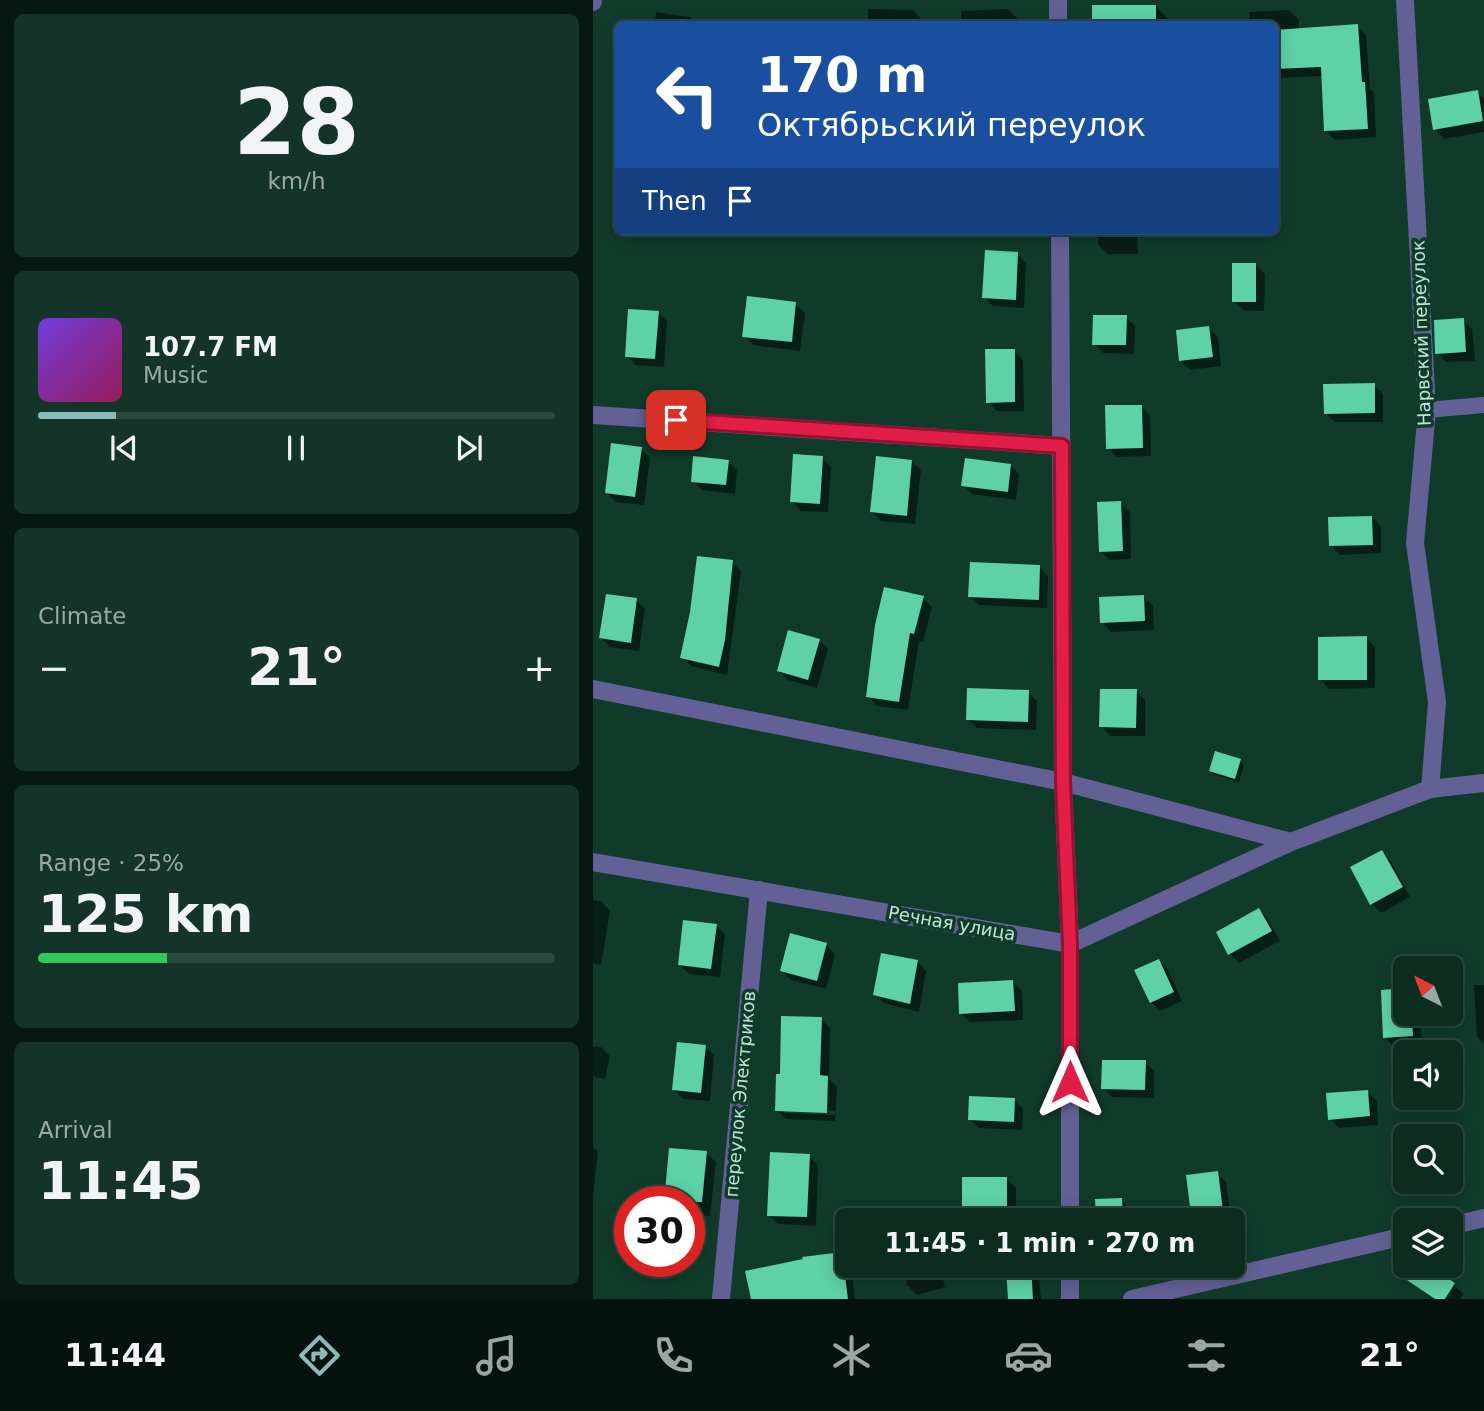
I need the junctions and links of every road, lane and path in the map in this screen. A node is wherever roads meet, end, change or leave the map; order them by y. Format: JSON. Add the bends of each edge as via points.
{"nodes":[{"id":1,"x":1058,"y":0,"type":"edge"},
{"id":2,"x":1405,"y":0,"type":"edge"},
{"id":3,"x":1058,"y":21,"type":"edge"},
{"id":4,"x":1060,"y":235,"type":"edge"},
{"id":5,"x":1484,"y":405,"type":"edge"},
{"id":6,"x":1427,"y":410,"type":"junction"},
{"id":7,"x":593,"y":415,"type":"edge"},
{"id":8,"x":1062,"y":446,"type":"junction"},
{"id":9,"x":593,"y":690,"type":"edge"},
{"id":10,"x":1063,"y":782,"type":"junction"},
{"id":11,"x":1484,"y":783,"type":"edge"},
{"id":12,"x":1430,"y":789,"type":"junction"},
{"id":13,"x":1291,"y":842,"type":"junction"},
{"id":14,"x":593,"y":862,"type":"edge"},
{"id":15,"x":759,"y":890,"type":"junction"},
{"id":16,"x":1070,"y":944,"type":"junction"},
{"id":17,"x":1070,"y":1208,"type":"edge"},
{"id":18,"x":1484,"y":1218,"type":"edge"},
{"id":19,"x":1463,"y":1223,"type":"edge"},
{"id":20,"x":1393,"y":1239,"type":"edge"},
{"id":21,"x":1070,"y":1278,"type":"edge"},
{"id":22,"x":721,"y":1299,"type":"edge"},
{"id":23,"x":1070,"y":1299,"type":"edge"},
{"id":24,"x":1131,"y":1299,"type":"edge"}],
"edges":[{"from":1,"to":3,"type":"street"},
{"from":2,"to":6,"type":"street","name":"Нарвский переулок"},
{"from":4,"to":8,"type":"street"},
{"from":5,"to":6,"type":"lane"},
{"from":6,"to":12,"type":"street","name":"Нарвский переулок","via":[[1415,543],[1437,702]]},
{"from":7,"to":8,"type":"street"},
{"from":8,"to":10,"type":"street"},
{"from":9,"to":10,"type":"street"},
{"from":10,"to":13,"type":"street"},
{"from":10,"to":16,"type":"street"},
{"from":11,"to":12,"type":"street"},
{"from":12,"to":13,"type":"street"},
{"from":13,"to":16,"type":"street"},
{"from":14,"to":15,"type":"street","name":"Речная улица"},
{"from":15,"to":16,"type":"street","name":"Речная улица"},
{"from":15,"to":22,"type":"street","name":"переулок Электриков"},
{"from":16,"to":17,"type":"street"},
{"from":18,"to":19,"type":"street"},
{"from":20,"to":24,"type":"street"},
{"from":21,"to":23,"type":"street"}]}
